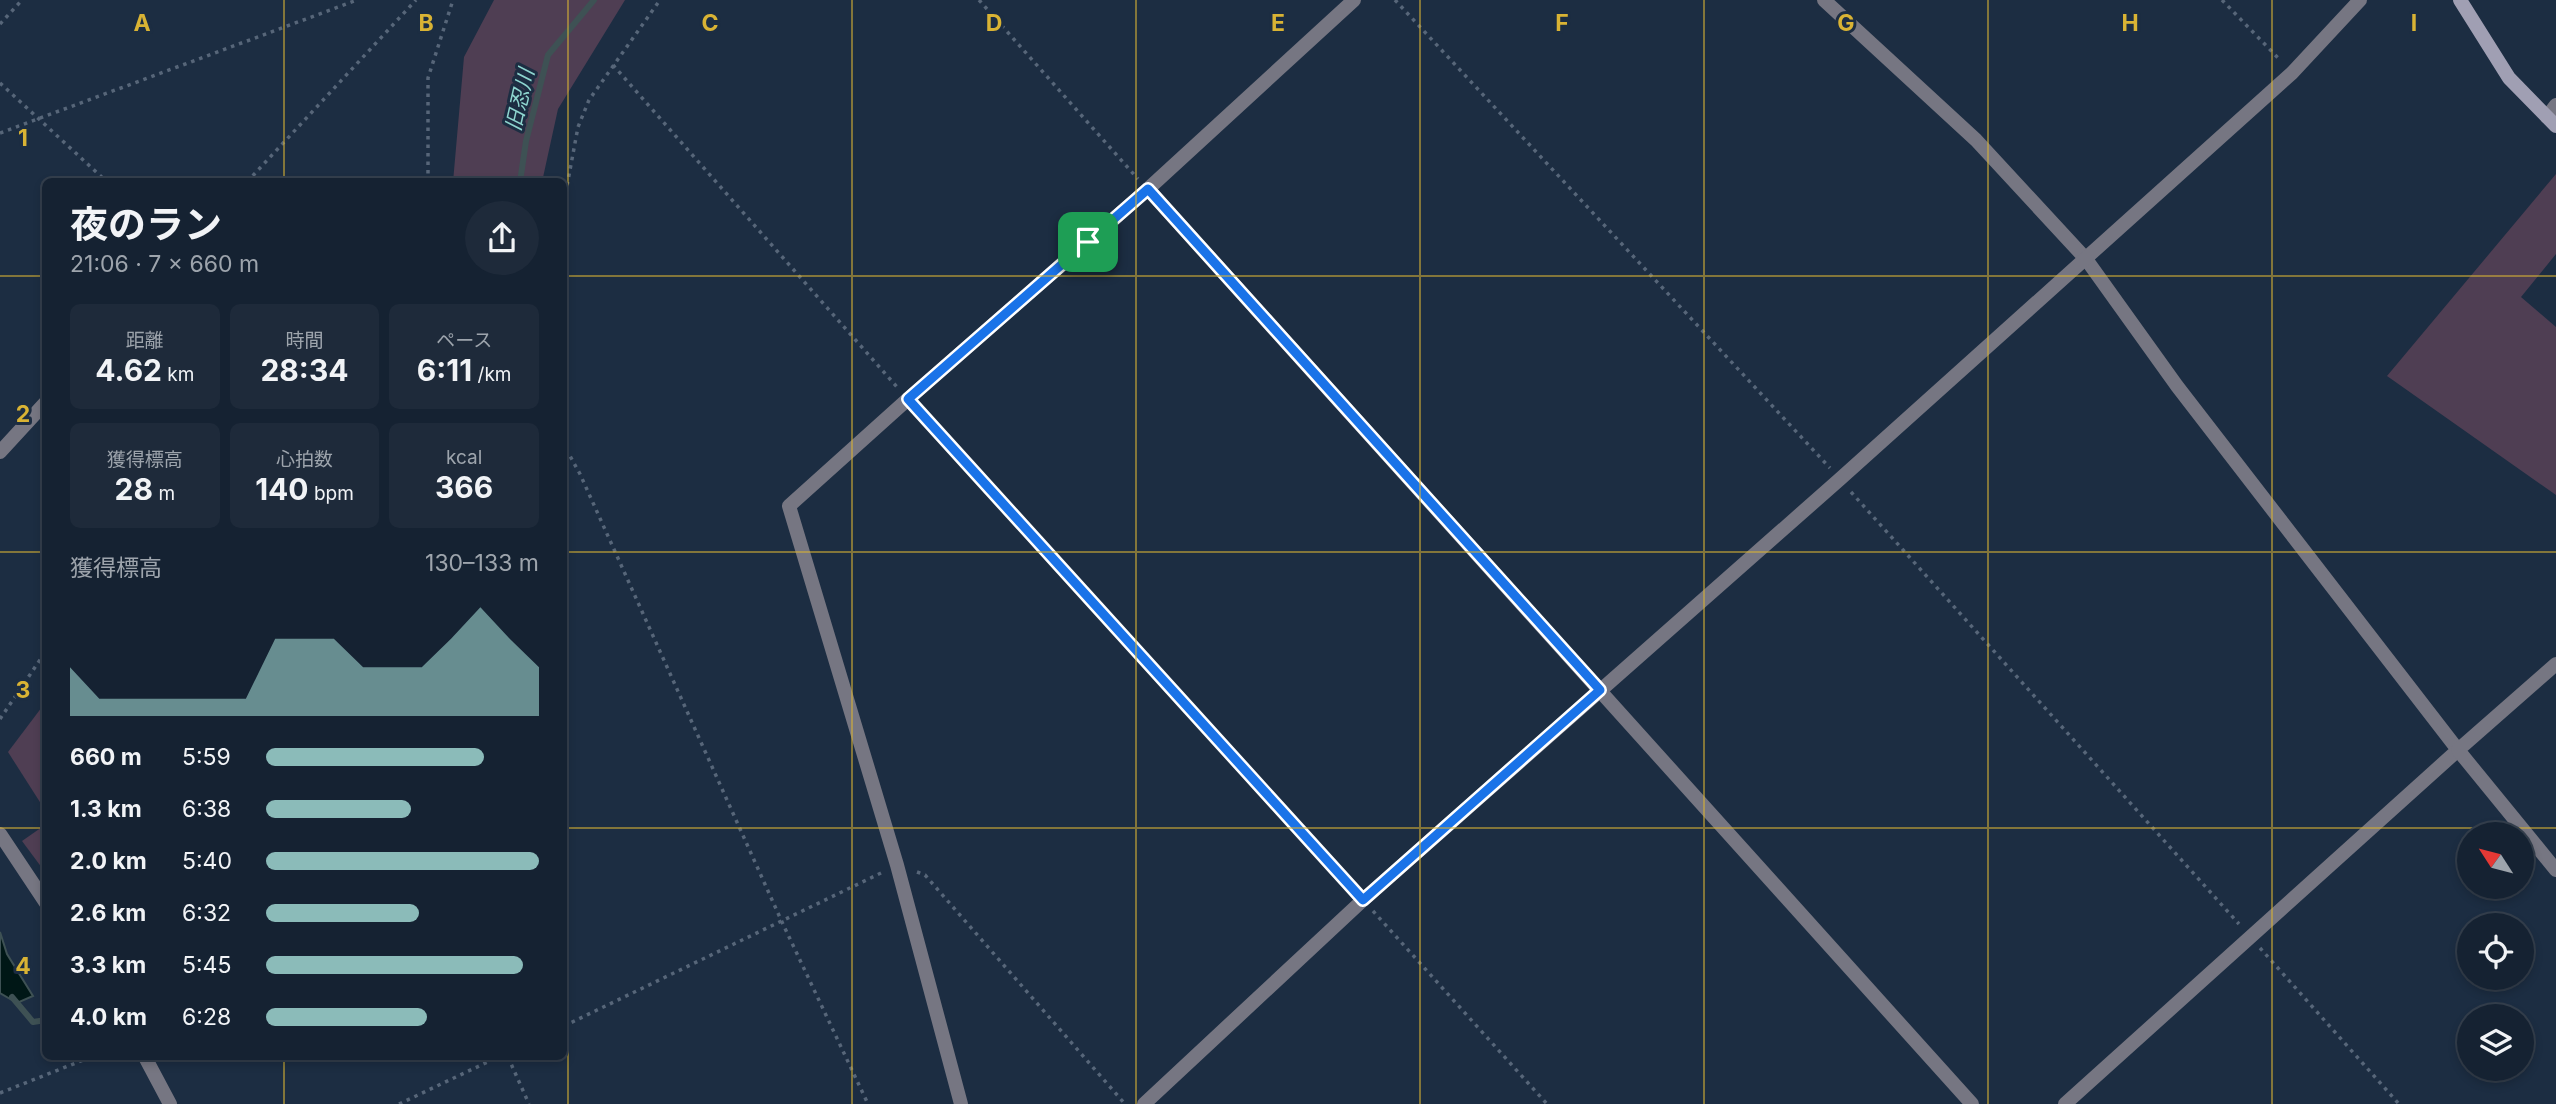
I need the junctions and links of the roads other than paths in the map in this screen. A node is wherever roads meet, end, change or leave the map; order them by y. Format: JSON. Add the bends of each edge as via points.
{"nodes":[{"id":1,"x":1354,"y":0,"type":"edge"},
{"id":2,"x":1824,"y":0,"type":"edge"},
{"id":3,"x":2360,"y":0,"type":"edge"},
{"id":4,"x":2460,"y":0,"type":"edge"},
{"id":5,"x":2553,"y":116,"type":"edge"},
{"id":6,"x":1148,"y":189,"type":"junction"},
{"id":7,"x":2086,"y":259,"type":"junction"},
{"id":8,"x":42,"y":406,"type":"edge"},
{"id":9,"x":0,"y":452,"type":"edge"},
{"id":10,"x":2556,"y":664,"type":"edge"},
{"id":11,"x":1600,"y":690,"type":"junction"},
{"id":12,"x":2458,"y":750,"type":"junction"},
{"id":13,"x":0,"y":834,"type":"edge"},
{"id":14,"x":2556,"y":870,"type":"edge"},
{"id":15,"x":42,"y":897,"type":"edge"},
{"id":16,"x":147,"y":1060,"type":"edge"},
{"id":17,"x":170,"y":1104,"type":"edge"},
{"id":18,"x":961,"y":1104,"type":"edge"},
{"id":19,"x":1144,"y":1104,"type":"edge"},
{"id":20,"x":1972,"y":1104,"type":"edge"},
{"id":21,"x":2065,"y":1104,"type":"edge"}],
"edges":[{"from":1,"to":6,"type":"street"},
{"from":2,"to":7,"type":"street","via":[[1976,140]]},
{"from":3,"to":7,"type":"street","via":[[2292,73]]},
{"from":4,"to":5,"type":"main road","via":[[2509,78]]},
{"from":6,"to":11,"type":"street"},
{"from":6,"to":18,"type":"street","via":[[789,506],[897,864]]},
{"from":7,"to":11,"type":"street"},
{"from":7,"to":12,"type":"street","via":[[2177,386]]},
{"from":8,"to":9,"type":"street"},
{"from":10,"to":12,"type":"street"},
{"from":11,"to":19,"type":"street","via":[[1363,900]]},
{"from":11,"to":20,"type":"street"},
{"from":12,"to":14,"type":"street"},
{"from":12,"to":21,"type":"street"},
{"from":13,"to":15,"type":"street"},
{"from":16,"to":17,"type":"street"}]}
